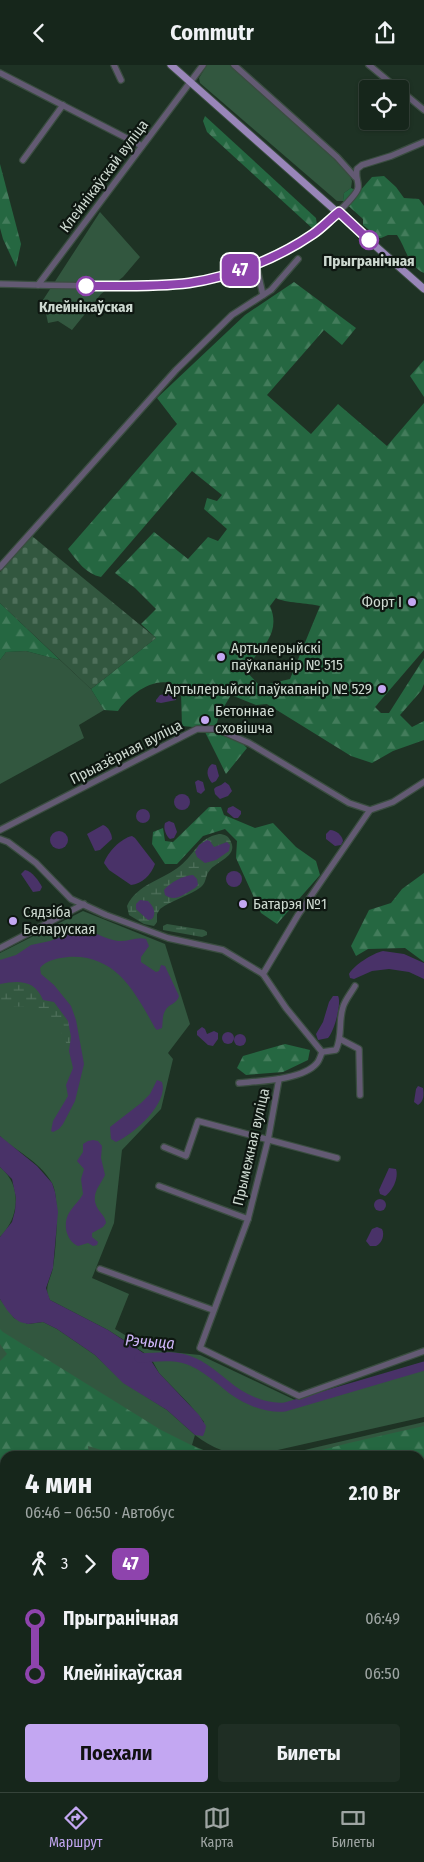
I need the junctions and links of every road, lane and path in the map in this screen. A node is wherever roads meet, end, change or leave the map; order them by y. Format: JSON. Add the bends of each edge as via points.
{"nodes":[{"id":1,"x":114,"y":65,"type":"edge"},
{"id":2,"x":171,"y":65,"type":"edge"},
{"id":3,"x":203,"y":65,"type":"edge"},
{"id":4,"x":234,"y":65,"type":"edge"},
{"id":5,"x":369,"y":65,"type":"edge"},
{"id":6,"x":0,"y":73,"type":"edge"},
{"id":7,"x":121,"y":80,"type":"dead end"},
{"id":8,"x":388,"y":80,"type":"edge"},
{"id":9,"x":190,"y":81,"type":"junction"},
{"id":10,"x":409,"y":97,"type":"edge"},
{"id":11,"x":63,"y":105,"type":"junction"},
{"id":12,"x":424,"y":110,"type":"edge"},
{"id":13,"x":424,"y":142,"type":"edge"},
{"id":14,"x":142,"y":146,"type":"junction"},
{"id":15,"x":22,"y":160,"type":"dead end"},
{"id":16,"x":356,"y":177,"type":"junction"},
{"id":17,"x":339,"y":212,"type":"junction"},
{"id":18,"x":298,"y":259,"type":"dead end"},
{"id":19,"x":256,"y":264,"type":"junction"},
{"id":20,"x":0,"y":284,"type":"edge"},
{"id":21,"x":38,"y":285,"type":"junction"},
{"id":22,"x":424,"y":289,"type":"edge"},
{"id":23,"x":263,"y":295,"type":"junction"},
{"id":24,"x":0,"y":567,"type":"edge"},
{"id":25,"x":424,"y":782,"type":"edge"},
{"id":26,"x":370,"y":810,"type":"junction"},
{"id":27,"x":0,"y":830,"type":"edge"},
{"id":28,"x":0,"y":839,"type":"edge"},
{"id":29,"x":84,"y":904,"type":"junction"},
{"id":30,"x":0,"y":948,"type":"edge"},
{"id":31,"x":263,"y":974,"type":"junction"},
{"id":32,"x":355,"y":986,"type":"dead end"},
{"id":33,"x":340,"y":1039,"type":"junction"},
{"id":34,"x":322,"y":1052,"type":"junction"},
{"id":35,"x":279,"y":1079,"type":"junction"},
{"id":36,"x":239,"y":1083,"type":"dead end"},
{"id":37,"x":360,"y":1095,"type":"dead end"},
{"id":38,"x":268,"y":1140,"type":"junction"},
{"id":39,"x":164,"y":1147,"type":"dead end"},
{"id":40,"x":337,"y":1158,"type":"dead end"},
{"id":41,"x":159,"y":1186,"type":"dead end"},
{"id":42,"x":248,"y":1219,"type":"junction"},
{"id":43,"x":100,"y":1269,"type":"dead end"},
{"id":44,"x":213,"y":1310,"type":"junction"},
{"id":45,"x":424,"y":1351,"type":"edge"}],
"edges":[{"from":1,"to":7,"type":"street"},
{"from":2,"to":9,"type":"main road"},
{"from":3,"to":9,"type":"street","name":"Клейнікаўскай вуліца"},
{"from":4,"to":16,"type":"street"},
{"from":5,"to":8,"type":"street"},
{"from":6,"to":11,"type":"street"},
{"from":9,"to":14,"type":"street","name":"Клейнікаўскай вуліца"},
{"from":9,"to":17,"type":"main road"},
{"from":10,"to":12,"type":"street"},
{"from":11,"to":14,"type":"street"},
{"from":11,"to":15,"type":"street"},
{"from":13,"to":16,"type":"street","via":[[362,165],[357,169]]},
{"from":14,"to":21,"type":"street","name":"Клейнікаўскай вуліца"},
{"from":16,"to":17,"type":"street","via":[[356,193]]},
{"from":17,"to":19,"type":"street","via":[[312,235]]},
{"from":17,"to":22,"type":"main road"},
{"from":18,"to":23,"type":"street"},
{"from":19,"to":21,"type":"street","via":[[187,283]]},
{"from":19,"to":23,"type":"street"},
{"from":20,"to":21,"type":"street"},
{"from":23,"to":24,"type":"street","via":[[232,315],[176,370]]},
{"from":25,"to":26,"type":"street","via":[[393,802]]},
{"from":26,"to":27,"type":"street","name":"Прыазёрная вуліца","via":[[349,803],[249,743],[217,729],[197,729]]},
{"from":26,"to":31,"type":"street","via":[[298,915]]},
{"from":28,"to":29,"type":"street","via":[[36,863],[71,899]]},
{"from":29,"to":30,"type":"street"},
{"from":29,"to":31,"type":"street","via":[[168,939],[223,950]]},
{"from":31,"to":34,"type":"street"},
{"from":32,"to":33,"type":"street","via":[[343,1005]]},
{"from":33,"to":34,"type":"street","name":"Прымежная вуліца","via":[[336,1051]]},
{"from":33,"to":37,"type":"street","via":[[359,1049]]},
{"from":34,"to":35,"type":"street","name":"Прымежная вуліца","via":[[318,1063],[312,1067]]},
{"from":35,"to":36,"type":"street"},
{"from":35,"to":38,"type":"street","name":"Прымежная вуліца"},
{"from":38,"to":39,"type":"street","via":[[198,1121],[186,1156]]},
{"from":38,"to":40,"type":"street"},
{"from":38,"to":42,"type":"street","name":"Прымежная вуліца"},
{"from":41,"to":42,"type":"street"},
{"from":42,"to":44,"type":"street","name":"Прымежная вуліца"},
{"from":43,"to":44,"type":"street"},
{"from":44,"to":45,"type":"street","name":"Прымежная вуліца","via":[[200,1347],[299,1396]]}]}
